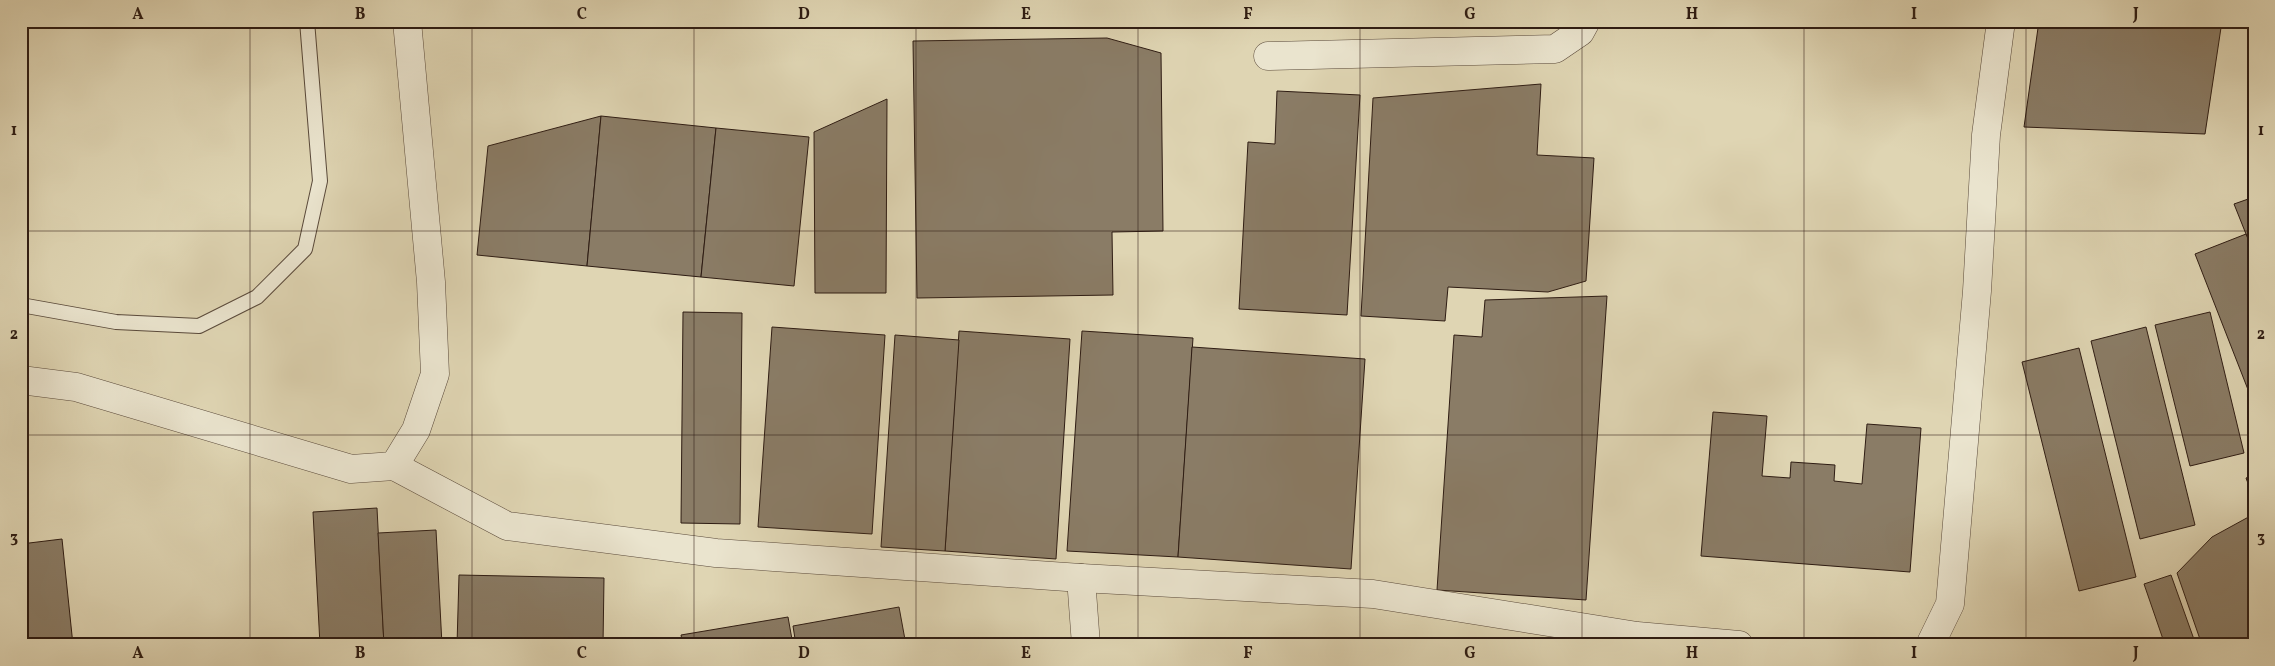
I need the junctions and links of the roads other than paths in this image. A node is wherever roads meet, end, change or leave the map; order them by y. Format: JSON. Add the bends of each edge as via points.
{"nodes":[{"id":1,"x":307,"y":21,"type":"edge"},
{"id":2,"x":407,"y":21,"type":"edge"},
{"id":3,"x":1586,"y":21,"type":"edge"},
{"id":4,"x":2001,"y":21,"type":"edge"},
{"id":5,"x":1268,"y":56,"type":"dead end"},
{"id":6,"x":21,"y":305,"type":"edge"},
{"id":7,"x":21,"y":380,"type":"edge"},
{"id":8,"x":394,"y":466,"type":"junction"},
{"id":9,"x":1081,"y":578,"type":"junction"},
{"id":10,"x":1086,"y":645,"type":"edge"},
{"id":11,"x":1739,"y":645,"type":"edge"},
{"id":12,"x":1930,"y":645,"type":"edge"}],
"edges":[{"from":1,"to":6,"type":"lane","via":[[320,181],[305,249],[257,297],[199,326],[116,322]]},
{"from":2,"to":8,"type":"street","via":[[431,282],[435,374],[416,430]]},
{"from":3,"to":5,"type":"street","via":[[1580,32],[1555,49]]},
{"from":4,"to":12,"type":"street","via":[[1986,135],[1977,291],[1950,604]]},
{"from":7,"to":8,"type":"street","via":[[76,387],[352,469]]},
{"from":8,"to":9,"type":"street","via":[[507,526],[716,552]]},
{"from":9,"to":10,"type":"street"},
{"from":9,"to":11,"type":"street","via":[[1373,594],[1637,636]]}]}
